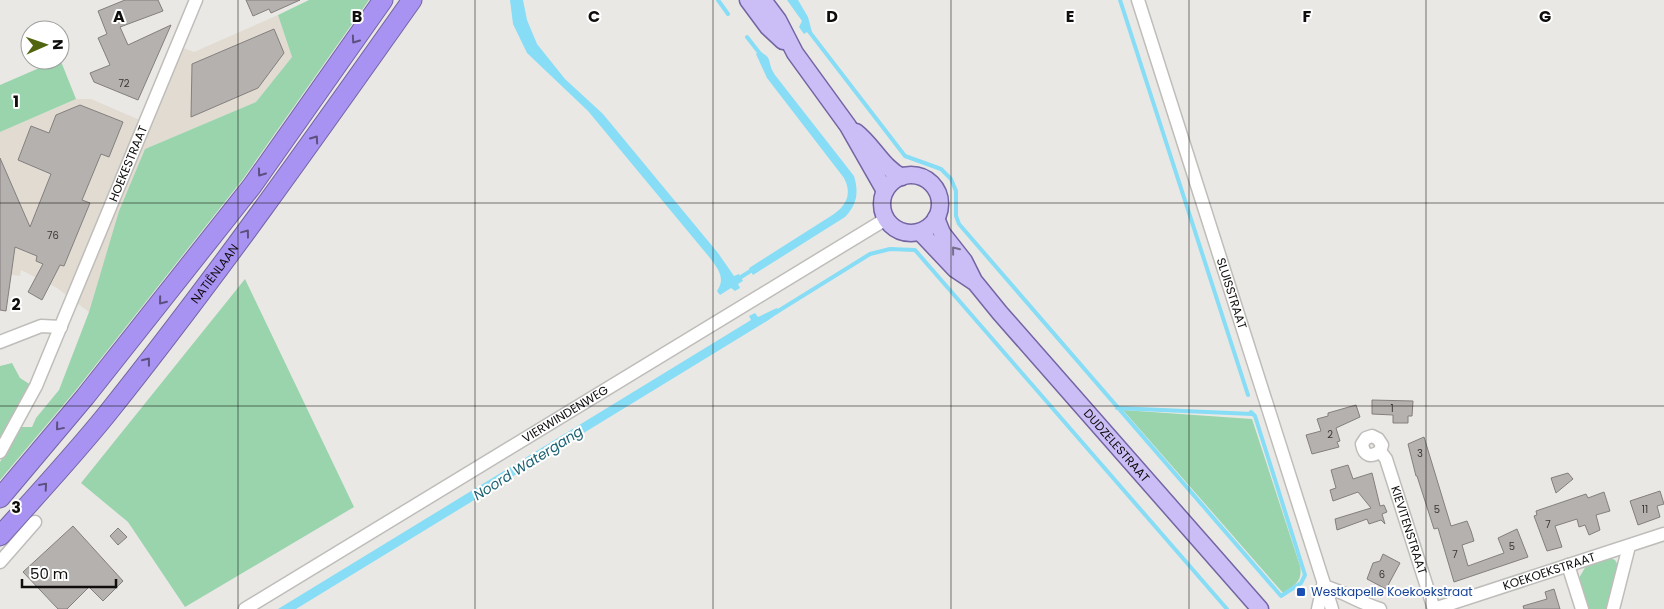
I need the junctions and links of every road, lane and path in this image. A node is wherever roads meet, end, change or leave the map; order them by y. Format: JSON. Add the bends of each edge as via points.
{"nodes":[{"id":1,"x":196,"y":0,"type":"edge"},
{"id":2,"x":383,"y":0,"type":"edge"},
{"id":3,"x":412,"y":0,"type":"edge"},
{"id":4,"x":748,"y":0,"type":"edge"},
{"id":5,"x":763,"y":0,"type":"edge"},
{"id":6,"x":1138,"y":0,"type":"edge"},
{"id":7,"x":796,"y":53,"type":"junction"},
{"id":8,"x":848,"y":126,"type":"junction"},
{"id":9,"x":902,"y":176,"type":"junction"},
{"id":10,"x":885,"y":191,"type":"junction"},
{"id":11,"x":936,"y":218,"type":"junction"},
{"id":12,"x":886,"y":219,"type":"junction"},
{"id":13,"x":920,"y":232,"type":"junction"},
{"id":14,"x":974,"y":281,"type":"junction"},
{"id":15,"x":60,"y":327,"type":"junction"},
{"id":16,"x":0,"y":342,"type":"edge"},
{"id":17,"x":1380,"y":451,"type":"dead end"},
{"id":18,"x":0,"y":452,"type":"edge"},
{"id":19,"x":0,"y":498,"type":"edge"},
{"id":20,"x":35,"y":522,"type":"dead end"},
{"id":21,"x":1664,"y":534,"type":"edge"},
{"id":22,"x":0,"y":536,"type":"edge"},
{"id":23,"x":1629,"y":546,"type":"junction"},
{"id":24,"x":0,"y":562,"type":"edge"},
{"id":25,"x":1568,"y":565,"type":"junction"},
{"id":26,"x":1323,"y":586,"type":"junction"},
{"id":27,"x":245,"y":609,"type":"edge"},
{"id":28,"x":1260,"y":609,"type":"edge"},
{"id":29,"x":1318,"y":609,"type":"edge"},
{"id":30,"x":1332,"y":609,"type":"edge"},
{"id":31,"x":1380,"y":609,"type":"edge"},
{"id":32,"x":1434,"y":609,"type":"edge"},
{"id":33,"x":1582,"y":609,"type":"edge"},
{"id":34,"x":1613,"y":609,"type":"edge"}],
"edges":[{"from":1,"to":15,"type":"street","name":"HOEKESTRAAT"},
{"from":2,"to":19,"type":"highway","name":"NATIËNLAAN","one_way":true,"via":[[216,232],[91,390]]},
{"from":22,"to":3,"type":"highway","name":"NATIËNLAAN","one_way":true,"via":[[106,415],[208,283],[276,193]]},
{"from":4,"to":7,"type":"main road","via":[[768,26]]},
{"from":5,"to":7,"type":"main road"},
{"from":6,"to":26,"type":"street","name":"SLUISSTRAAT"},
{"from":7,"to":8,"type":"main road"},
{"from":8,"to":9,"type":"main road","via":[[866,140],[889,168]]},
{"from":8,"to":10,"type":"main road"},
{"from":9,"to":10,"type":"main road"},
{"from":9,"to":11,"type":"main road","via":[[914,175],[933,186],[940,207]]},
{"from":10,"to":12,"type":"main road","via":[[882,210]]},
{"from":11,"to":13,"type":"main road"},
{"from":14,"to":11,"type":"main road","name":"DUDZELESTRAAT","one_way":true,"via":[[964,261],[942,234]]},
{"from":12,"to":13,"type":"main road","via":[[901,232]]},
{"from":12,"to":27,"type":"street","name":"VIERWINDENWEG"},
{"from":13,"to":14,"type":"main road","name":"DUDZELESTRAAT","via":[[955,269]]},
{"from":14,"to":28,"type":"main road","name":"DUDZELESTRAAT"},
{"from":15,"to":16,"type":"street","via":[[41,326]]},
{"from":15,"to":18,"type":"street","name":"HOEKESTRAAT","via":[[36,386]]},
{"from":17,"to":32,"type":"street","name":"KIEVITENSTRAAT","via":[[1386,459]]},
{"from":20,"to":24,"type":"street"},
{"from":21,"to":23,"type":"street","name":"KOEKOEKSTRAAT"},
{"from":23,"to":25,"type":"street","name":"KOEKOEKSTRAAT"},
{"from":23,"to":34,"type":"street"},
{"from":25,"to":32,"type":"street","name":"KOEKOEKSTRAAT"},
{"from":25,"to":33,"type":"street"},
{"from":26,"to":29,"type":"street","name":"SLUISSTRAAT"},
{"from":26,"to":30,"type":"street","name":"SLUISSTRAAT"},
{"from":26,"to":31,"type":"street"}]}
